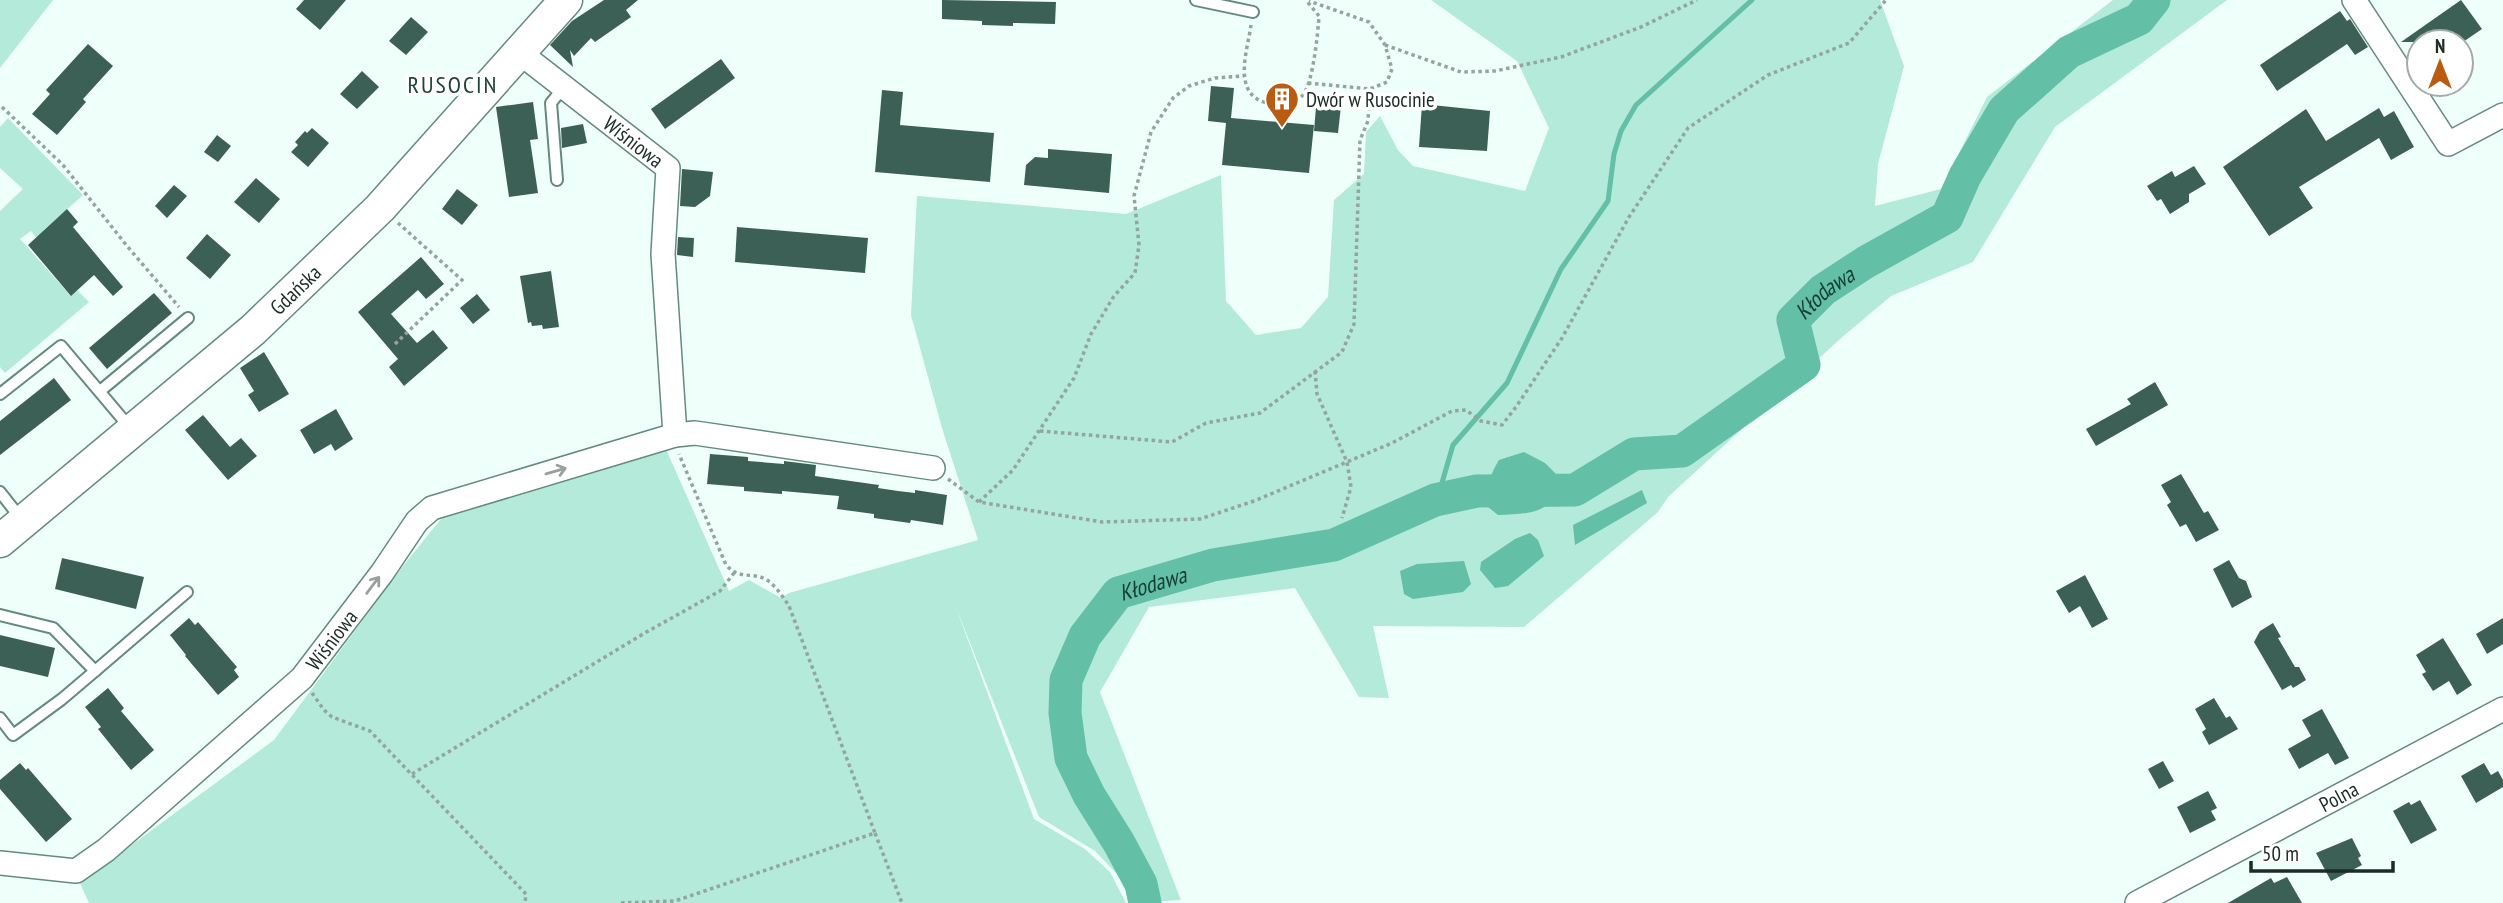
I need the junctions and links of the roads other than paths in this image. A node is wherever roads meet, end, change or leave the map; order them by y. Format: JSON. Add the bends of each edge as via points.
{"nodes":[{"id":1,"x":1196,"y":0,"type":"edge"},
{"id":2,"x":2354,"y":0,"type":"edge"},
{"id":3,"x":566,"y":2,"type":"edge"},
{"id":4,"x":1253,"y":12,"type":"road end"},
{"id":5,"x":520,"y":53,"type":"junction"},
{"id":6,"x":563,"y":88,"type":"junction"},
{"id":7,"x":2503,"y":115,"type":"edge"},
{"id":8,"x":557,"y":180,"type":"dead end"},
{"id":9,"x":188,"y":318,"type":"road end"},
{"id":10,"x":100,"y":391,"type":"junction"},
{"id":11,"x":0,"y":394,"type":"edge"},
{"id":12,"x":133,"y":432,"type":"junction"},
{"id":13,"x":675,"y":435,"type":"junction"},
{"id":14,"x":933,"y":468,"type":"road end"},
{"id":15,"x":0,"y":492,"type":"edge"},
{"id":16,"x":12,"y":532,"type":"edge"},
{"id":17,"x":187,"y":592,"type":"dead end"},
{"id":18,"x":0,"y":615,"type":"edge"},
{"id":19,"x":95,"y":671,"type":"junction"},
{"id":20,"x":2503,"y":709,"type":"edge"},
{"id":21,"x":0,"y":719,"type":"edge"},
{"id":22,"x":0,"y":863,"type":"edge"},
{"id":23,"x":2137,"y":903,"type":"edge"}],
"edges":[{"from":1,"to":4,"type":"lane"},
{"from":2,"to":7,"type":"street","via":[[2448,144]]},
{"from":3,"to":5,"type":"street","name":"Gdańska"},
{"from":5,"to":6,"type":"street","name":"Wiśniowa"},
{"from":5,"to":12,"type":"street","name":"Gdańska","via":[[380,208],[253,330]]},
{"from":6,"to":8,"type":"lane","via":[[551,103]]},
{"from":6,"to":13,"type":"street","name":"Wiśniowa","via":[[668,168],[663,254]]},
{"from":9,"to":10,"type":"lane"},
{"from":10,"to":11,"type":"lane","via":[[61,346]]},
{"from":10,"to":12,"type":"lane"},
{"from":12,"to":16,"type":"street","name":"Gdańska"},
{"from":13,"to":14,"type":"street","name":"Wiśniowa","via":[[695,433]]},
{"from":22,"to":13,"type":"street","name":"Wiśniowa","one_way":true,"via":[[76,871],[106,850],[302,678],[417,521],[432,508]]},
{"from":15,"to":16,"type":"lane"},
{"from":17,"to":19,"type":"lane"},
{"from":18,"to":19,"type":"lane","via":[[53,628]]},
{"from":19,"to":21,"type":"lane","via":[[13,734]]},
{"from":20,"to":23,"type":"street","name":"Polna"}]}
